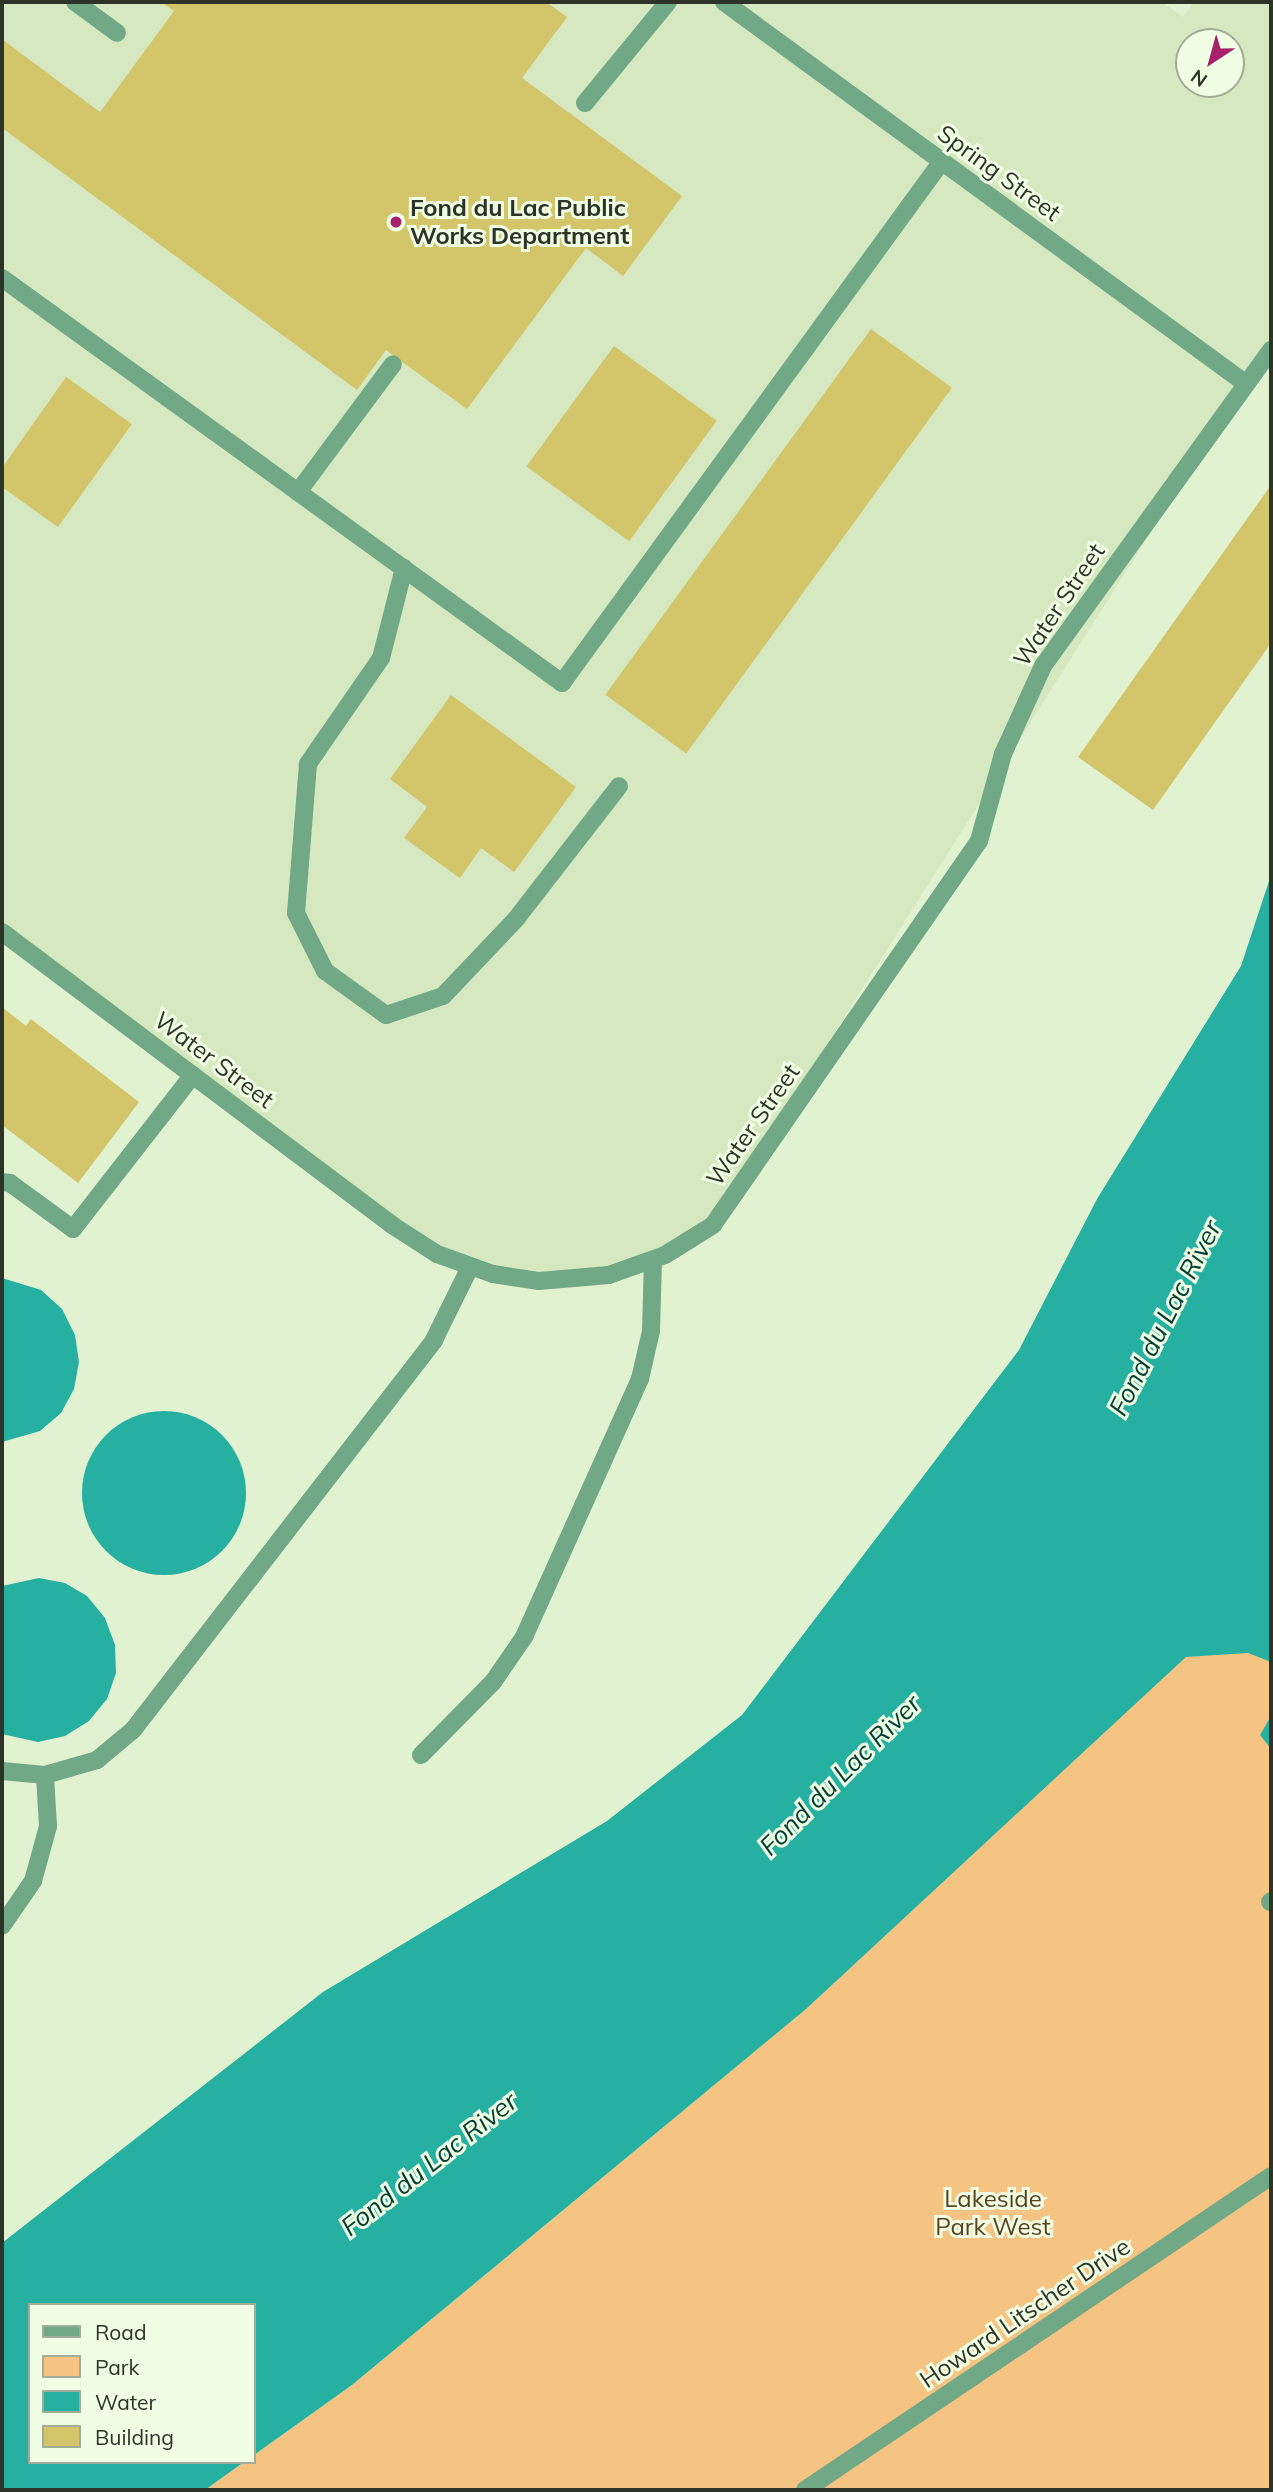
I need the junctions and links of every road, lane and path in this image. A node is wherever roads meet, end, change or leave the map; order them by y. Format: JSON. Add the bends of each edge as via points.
{"nodes":[{"id":1,"x":75,"y":2,"type":"edge"},
{"id":2,"x":668,"y":2,"type":"edge"},
{"id":3,"x":724,"y":2,"type":"edge"},
{"id":4,"x":117,"y":33,"type":"dead end"},
{"id":5,"x":585,"y":103,"type":"dead end"},
{"id":6,"x":942,"y":161,"type":"junction"},
{"id":7,"x":2,"y":278,"type":"edge"},
{"id":8,"x":1271,"y":350,"type":"edge"},
{"id":9,"x":393,"y":364,"type":"dead end"},
{"id":10,"x":1245,"y":383,"type":"junction"},
{"id":11,"x":298,"y":492,"type":"junction"},
{"id":12,"x":404,"y":568,"type":"junction"},
{"id":13,"x":620,"y":786,"type":"dead end"},
{"id":14,"x":2,"y":932,"type":"edge"},
{"id":15,"x":192,"y":1075,"type":"junction"},
{"id":16,"x":2,"y":1182,"type":"edge"},
{"id":17,"x":653,"y":1260,"type":"junction"},
{"id":18,"x":470,"y":1268,"type":"junction"},
{"id":19,"x":421,"y":1755,"type":"dead end"},
{"id":20,"x":2,"y":1771,"type":"edge"},
{"id":21,"x":45,"y":1775,"type":"junction"},
{"id":22,"x":2,"y":1926,"type":"edge"},
{"id":23,"x":1271,"y":2176,"type":"edge"},
{"id":24,"x":806,"y":2490,"type":"edge"}],
"edges":[{"from":1,"to":4,"type":"street"},
{"from":2,"to":5,"type":"street"},
{"from":3,"to":6,"type":"street","name":"Spring Street"},
{"from":6,"to":10,"type":"street","name":"Spring Street"},
{"from":6,"to":12,"type":"street","via":[[562,683]]},
{"from":7,"to":11,"type":"street"},
{"from":8,"to":10,"type":"street","name":"Water Street"},
{"from":9,"to":11,"type":"street"},
{"from":10,"to":17,"type":"street","name":"Water Street","via":[[1043,666],[1003,754],[979,841],[713,1225]]},
{"from":11,"to":12,"type":"street"},
{"from":12,"to":13,"type":"street","via":[[381,658],[308,764],[296,913],[325,971],[386,1015],[443,996],[516,919]]},
{"from":14,"to":15,"type":"street","name":"Water Street"},
{"from":15,"to":16,"type":"street","via":[[73,1229],[10,1183]]},
{"from":15,"to":18,"type":"street","name":"Water Street","via":[[407,1236]]},
{"from":17,"to":18,"type":"street","name":"Water Street","via":[[575,1280],[516,1279]]},
{"from":17,"to":19,"type":"street","via":[[651,1331],[640,1380],[524,1637],[492,1682]]},
{"from":18,"to":21,"type":"street","via":[[434,1340],[133,1730],[97,1760]]},
{"from":20,"to":21,"type":"street"},
{"from":21,"to":22,"type":"street","via":[[48,1826],[33,1881]]},
{"from":23,"to":24,"type":"street","name":"Howard Litscher Drive"}]}
